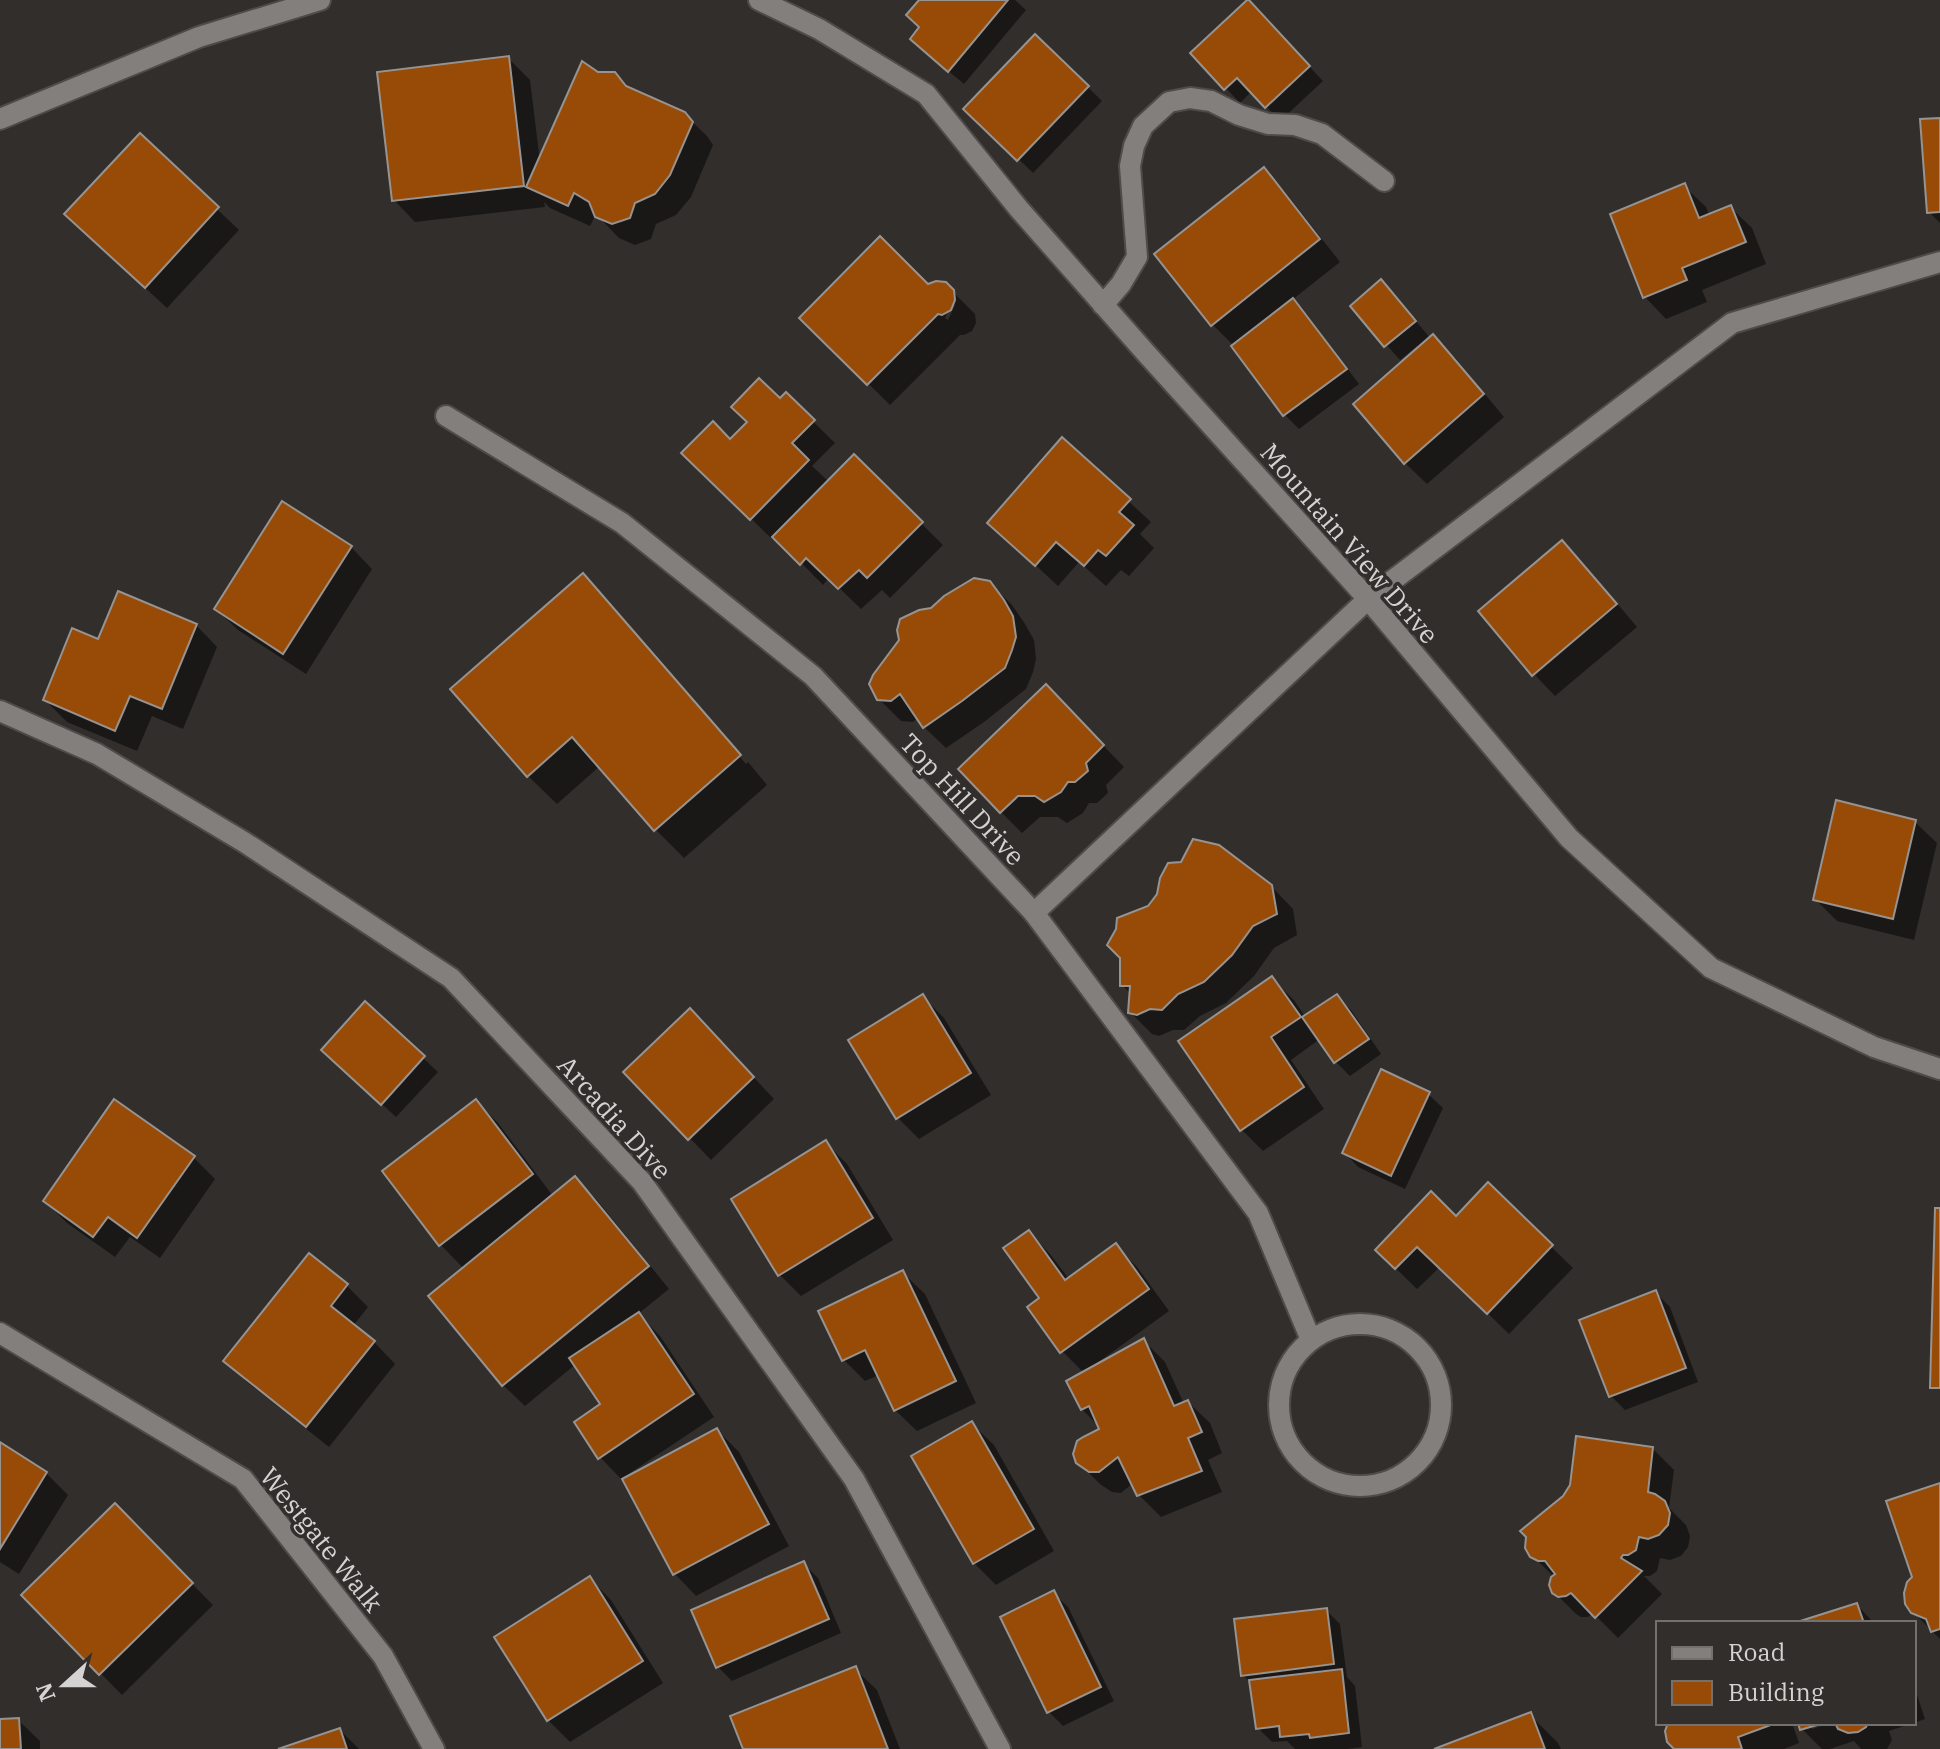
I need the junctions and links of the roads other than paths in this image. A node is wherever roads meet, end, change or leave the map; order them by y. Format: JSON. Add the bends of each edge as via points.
{"nodes":[{"id":1,"x":320,"y":0,"type":"edge"},
{"id":2,"x":759,"y":0,"type":"edge"},
{"id":3,"x":0,"y":119,"type":"edge"},
{"id":4,"x":1384,"y":181,"type":"dead end"},
{"id":5,"x":1940,"y":262,"type":"edge"},
{"id":6,"x":1103,"y":305,"type":"junction"},
{"id":7,"x":446,"y":416,"type":"dead end"},
{"id":8,"x":1368,"y":599,"type":"junction"},
{"id":9,"x":0,"y":711,"type":"edge"},
{"id":10,"x":1034,"y":913,"type":"junction"},
{"id":11,"x":1940,"y":1069,"type":"edge"},
{"id":12,"x":0,"y":1333,"type":"edge"},
{"id":13,"x":1311,"y":1340,"type":"junction"},
{"id":14,"x":434,"y":1749,"type":"edge"},
{"id":15,"x":1000,"y":1749,"type":"edge"}],
"edges":[{"from":1,"to":3,"type":"street","via":[[199,37]]},
{"from":2,"to":6,"type":"street","name":"Mountain View Drive","via":[[819,29],[926,94]]},
{"from":4,"to":6,"type":"street","via":[[1322,134],[1268,124],[1211,101],[1169,102],[1143,126],[1134,146],[1130,166],[1137,257]]},
{"from":5,"to":8,"type":"street","via":[[1732,323]]},
{"from":6,"to":8,"type":"street","name":"Mountain View Drive"},
{"from":7,"to":10,"type":"street","name":"Top Hill Drive","via":[[622,523],[813,676]]},
{"from":8,"to":10,"type":"street"},
{"from":8,"to":11,"type":"street","name":"Mountain View Drive","via":[[1569,838],[1711,968],[1874,1047]]},
{"from":9,"to":15,"type":"street","name":"Arcadia Dive","via":[[97,754],[244,842],[451,978],[642,1182],[836,1453]]},
{"from":10,"to":13,"type":"street","name":"Top Hill Drive","via":[[1258,1213]]},
{"from":12,"to":14,"type":"street","name":"Westgate Walk","via":[[243,1479],[383,1656]]},
{"from":13,"to":13,"type":"street","via":[[1292,1360],[1281,1385],[1279,1414],[1286,1440],[1302,1463],[1325,1479],[1352,1487],[1379,1485],[1405,1475],[1437,1435],[1442,1409],[1439,1383],[1427,1359],[1386,1327],[1334,1327]]}]}
